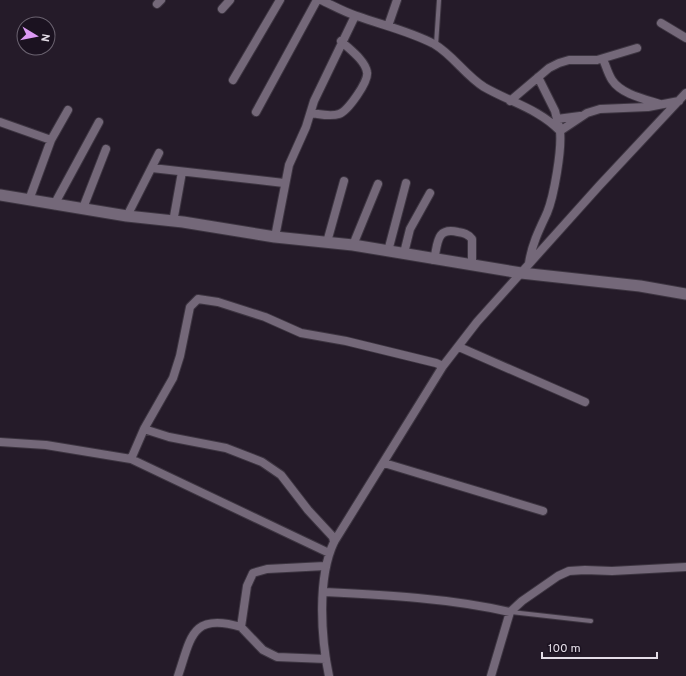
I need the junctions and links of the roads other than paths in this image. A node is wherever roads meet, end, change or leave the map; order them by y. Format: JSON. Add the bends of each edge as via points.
{"nodes":[{"id":1,"x":230,"y":0,"type":"edge"},
{"id":2,"x":280,"y":0,"type":"edge"},
{"id":3,"x":317,"y":0,"type":"edge"},
{"id":4,"x":321,"y":0,"type":"edge"},
{"id":5,"x":397,"y":0,"type":"edge"},
{"id":6,"x":439,"y":0,"type":"edge"},
{"id":7,"x":222,"y":9,"type":"dead end"},
{"id":8,"x":355,"y":16,"type":"junction"},
{"id":9,"x":660,"y":23,"type":"dead end"},
{"id":10,"x":388,"y":26,"type":"junction"},
{"id":11,"x":686,"y":38,"type":"edge"},
{"id":12,"x":341,"y":41,"type":"junction"},
{"id":13,"x":436,"y":46,"type":"junction"},
{"id":14,"x":637,"y":48,"type":"dead end"},
{"id":15,"x":603,"y":59,"type":"junction"},
{"id":16,"x":538,"y":77,"type":"junction"},
{"id":17,"x":233,"y":80,"type":"dead end"},
{"id":18,"x":686,"y":93,"type":"edge"},
{"id":19,"x":680,"y":100,"type":"junction"},
{"id":20,"x":510,"y":101,"type":"junction"},
{"id":21,"x":662,"y":105,"type":"junction"},
{"id":22,"x":68,"y":110,"type":"dead end"},
{"id":23,"x":256,"y":112,"type":"dead end"},
{"id":24,"x":311,"y":113,"type":"junction"},
{"id":25,"x":581,"y":116,"type":"junction"},
{"id":26,"x":557,"y":119,"type":"junction"},
{"id":27,"x":0,"y":122,"type":"edge"},
{"id":28,"x":99,"y":122,"type":"dead end"},
{"id":29,"x":560,"y":131,"type":"junction"},
{"id":30,"x":51,"y":140,"type":"junction"},
{"id":31,"x":106,"y":149,"type":"dead end"},
{"id":32,"x":159,"y":153,"type":"dead end"},
{"id":33,"x":152,"y":168,"type":"junction"},
{"id":34,"x":182,"y":172,"type":"junction"},
{"id":35,"x":344,"y":181,"type":"dead end"},
{"id":36,"x":284,"y":183,"type":"junction"},
{"id":37,"x":406,"y":183,"type":"dead end"},
{"id":38,"x":378,"y":184,"type":"dead end"},
{"id":39,"x":430,"y":193,"type":"dead end"},
{"id":40,"x":0,"y":195,"type":"edge"},
{"id":41,"x":29,"y":200,"type":"junction"},
{"id":42,"x":54,"y":204,"type":"junction"},
{"id":43,"x":83,"y":208,"type":"junction"},
{"id":44,"x":127,"y":216,"type":"junction"},
{"id":45,"x":173,"y":222,"type":"junction"},
{"id":46,"x":274,"y":237,"type":"junction"},
{"id":47,"x":327,"y":242,"type":"junction"},
{"id":48,"x":353,"y":245,"type":"junction"},
{"id":49,"x":388,"y":250,"type":"junction"},
{"id":50,"x":404,"y":253,"type":"junction"},
{"id":51,"x":434,"y":260,"type":"junction"},
{"id":52,"x":529,"y":264,"type":"junction"},
{"id":53,"x":472,"y":266,"type":"junction"},
{"id":54,"x":520,"y":273,"type":"junction"},
{"id":55,"x":686,"y":294,"type":"edge"},
{"id":56,"x":459,"y":347,"type":"junction"},
{"id":57,"x":443,"y":366,"type":"junction"},
{"id":58,"x":585,"y":402,"type":"dead end"},
{"id":59,"x":144,"y":429,"type":"junction"},
{"id":60,"x":0,"y":442,"type":"edge"},
{"id":61,"x":131,"y":459,"type":"junction"},
{"id":62,"x":384,"y":463,"type":"junction"},
{"id":63,"x":543,"y":511,"type":"dead end"},
{"id":64,"x":334,"y":542,"type":"junction"},
{"id":65,"x":329,"y":552,"type":"junction"},
{"id":66,"x":325,"y":566,"type":"junction"},
{"id":67,"x":686,"y":568,"type":"edge"},
{"id":68,"x":323,"y":592,"type":"junction"},
{"id":69,"x":510,"y":612,"type":"junction"},
{"id":70,"x":591,"y":621,"type":"dead end"},
{"id":71,"x":241,"y":627,"type":"junction"},
{"id":72,"x":326,"y":659,"type":"junction"},
{"id":73,"x":178,"y":676,"type":"edge"},
{"id":74,"x":329,"y":676,"type":"edge"},
{"id":75,"x":491,"y":676,"type":"edge"}],
"edges":[{"from":1,"to":7,"type":"street"},
{"from":2,"to":17,"type":"street"},
{"from":3,"to":23,"type":"street"},
{"from":4,"to":8,"type":"street"},
{"from":5,"to":10,"type":"street"},
{"from":6,"to":13,"type":"lane"},
{"from":8,"to":10,"type":"street"},
{"from":8,"to":12,"type":"street"},
{"from":9,"to":11,"type":"street"},
{"from":10,"to":13,"type":"street"},
{"from":12,"to":24,"type":"street"},
{"from":12,"to":24,"type":"street","via":[[365,66],[368,76],[365,84],[344,112],[332,116]]},
{"from":13,"to":20,"type":"street","via":[[447,53],[473,80]]},
{"from":14,"to":15,"type":"street"},
{"from":15,"to":16,"type":"street","via":[[569,60],[549,68]]},
{"from":15,"to":21,"type":"street","via":[[612,81],[623,90],[638,98]]},
{"from":16,"to":20,"type":"street"},
{"from":16,"to":26,"type":"street","via":[[552,103]]},
{"from":18,"to":19,"type":"street"},
{"from":19,"to":21,"type":"street"},
{"from":19,"to":52,"type":"street"},
{"from":20,"to":29,"type":"street","via":[[541,116]]},
{"from":21,"to":25,"type":"street","via":[[600,109]]},
{"from":22,"to":30,"type":"street"},
{"from":24,"to":36,"type":"street"},
{"from":25,"to":26,"type":"street"},
{"from":25,"to":29,"type":"street"},
{"from":26,"to":29,"type":"street"},
{"from":27,"to":30,"type":"street"},
{"from":28,"to":42,"type":"street"},
{"from":29,"to":52,"type":"street","via":[[558,160],[549,205],[534,238]]},
{"from":30,"to":41,"type":"street"},
{"from":31,"to":43,"type":"street"},
{"from":32,"to":33,"type":"street"},
{"from":33,"to":34,"type":"street"},
{"from":33,"to":44,"type":"street"},
{"from":34,"to":36,"type":"street"},
{"from":34,"to":45,"type":"street"},
{"from":35,"to":47,"type":"street"},
{"from":36,"to":46,"type":"street"},
{"from":37,"to":49,"type":"street"},
{"from":38,"to":48,"type":"street"},
{"from":39,"to":50,"type":"street","via":[[410,229]]},
{"from":40,"to":41,"type":"main road"},
{"from":41,"to":42,"type":"main road"},
{"from":42,"to":43,"type":"main road"},
{"from":43,"to":44,"type":"main road"},
{"from":44,"to":45,"type":"main road"},
{"from":45,"to":46,"type":"main road"},
{"from":46,"to":47,"type":"main road"},
{"from":47,"to":48,"type":"main road"},
{"from":48,"to":49,"type":"main road"},
{"from":49,"to":50,"type":"main road"},
{"from":50,"to":51,"type":"main road"},
{"from":51,"to":53,"type":"main road"},
{"from":51,"to":53,"type":"street","via":[[440,236],[449,230],[464,233],[472,239]]},
{"from":52,"to":54,"type":"street"},
{"from":53,"to":54,"type":"main road"},
{"from":54,"to":55,"type":"main road","via":[[640,286]]},
{"from":54,"to":56,"type":"street","via":[[477,322]]},
{"from":56,"to":57,"type":"street"},
{"from":56,"to":58,"type":"street"},
{"from":57,"to":59,"type":"street","via":[[346,341],[301,333],[265,317],[218,302],[198,299],[190,307],[180,356],[172,378]]},
{"from":57,"to":62,"type":"street"},
{"from":59,"to":61,"type":"street"},
{"from":59,"to":64,"type":"street","via":[[168,437],[226,448],[262,462],[281,474],[308,510],[333,537]]},
{"from":60,"to":61,"type":"street","via":[[90,450]]},
{"from":61,"to":65,"type":"street"},
{"from":62,"to":63,"type":"street"},
{"from":62,"to":64,"type":"street"},
{"from":64,"to":65,"type":"street"},
{"from":65,"to":66,"type":"street"},
{"from":66,"to":68,"type":"street"},
{"from":66,"to":71,"type":"street","via":[[253,573],[247,586]]},
{"from":67,"to":69,"type":"street","via":[[570,571],[558,576]]},
{"from":68,"to":69,"type":"street","via":[[428,599]]},
{"from":68,"to":72,"type":"street"},
{"from":69,"to":70,"type":"lane"},
{"from":69,"to":75,"type":"street"},
{"from":71,"to":72,"type":"street","via":[[263,650],[277,657]]},
{"from":71,"to":73,"type":"street","via":[[208,623],[198,628]]},
{"from":72,"to":74,"type":"street"}]}
